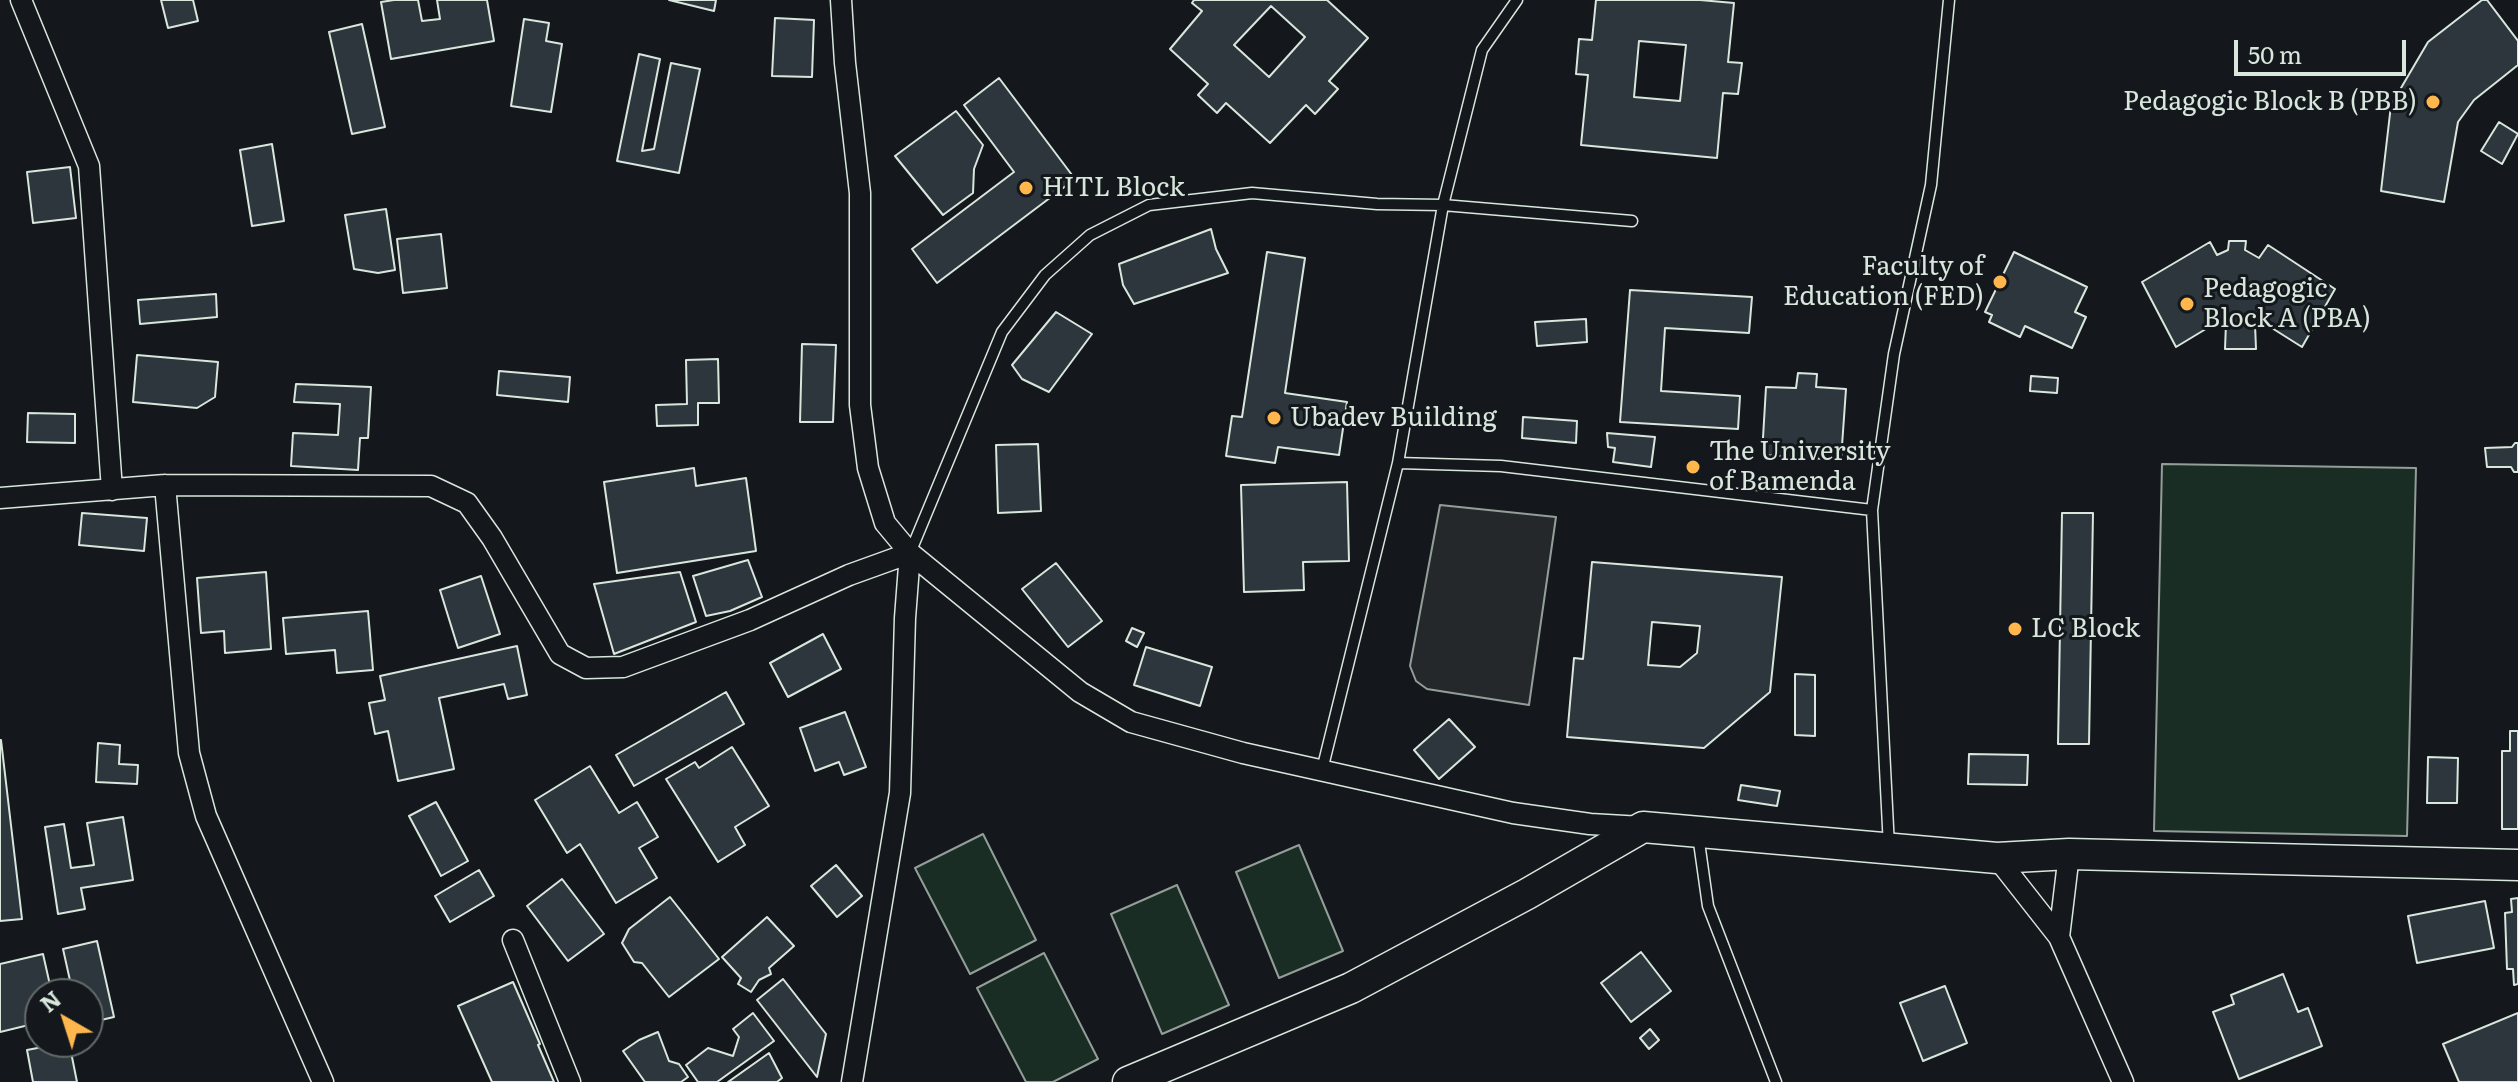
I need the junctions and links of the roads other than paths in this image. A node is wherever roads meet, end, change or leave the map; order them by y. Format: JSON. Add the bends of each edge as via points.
{"nodes":[{"id":1,"x":21,"y":0,"type":"edge"},
{"id":2,"x":1517,"y":0,"type":"edge"},
{"id":3,"x":1949,"y":0,"type":"edge"},
{"id":4,"x":839,"y":2,"type":"edge"},
{"id":5,"x":1443,"y":205,"type":"junction"},
{"id":6,"x":1632,"y":221,"type":"dead end"},
{"id":7,"x":1398,"y":463,"type":"junction"},
{"id":8,"x":165,"y":485,"type":"junction"},
{"id":9,"x":112,"y":490,"type":"junction"},
{"id":10,"x":0,"y":498,"type":"edge"},
{"id":11,"x":1872,"y":510,"type":"junction"},
{"id":12,"x":910,"y":553,"type":"junction"},
{"id":13,"x":1322,"y":770,"type":"junction"},
{"id":14,"x":1643,"y":827,"type":"junction"},
{"id":15,"x":1697,"y":833,"type":"junction"},
{"id":16,"x":1889,"y":848,"type":"junction"},
{"id":17,"x":2069,"y":854,"type":"junction"},
{"id":18,"x":1997,"y":858,"type":"junction"},
{"id":19,"x":2518,"y":865,"type":"edge"},
{"id":20,"x":2059,"y":937,"type":"junction"},
{"id":21,"x":513,"y":940,"type":"dead end"},
{"id":22,"x":323,"y":1082,"type":"edge"},
{"id":23,"x":570,"y":1082,"type":"edge"},
{"id":24,"x":852,"y":1082,"type":"edge"},
{"id":25,"x":1128,"y":1082,"type":"edge"},
{"id":26,"x":1776,"y":1082,"type":"edge"},
{"id":27,"x":2123,"y":1082,"type":"edge"}],
"edges":[{"from":1,"to":9,"type":"street","via":[[89,166]]},
{"from":2,"to":5,"type":"lane","via":[[1482,50]]},
{"from":3,"to":11,"type":"lane","via":[[1931,185],[1894,354]]},
{"from":4,"to":12,"type":"street","via":[[860,193],[860,405],[868,468],[885,523]]},
{"from":5,"to":6,"type":"lane"},
{"from":5,"to":7,"type":"lane"},
{"from":5,"to":12,"type":"lane","via":[[1252,193],[1149,205],[1090,235],[1045,275],[1002,332]]},
{"from":7,"to":11,"type":"lane","via":[[1501,466]]},
{"from":7,"to":13,"type":"lane"},
{"from":8,"to":9,"type":"street"},
{"from":8,"to":12,"type":"street","via":[[431,486],[467,503],[560,654],[586,668],[623,667]]},
{"from":8,"to":22,"type":"street","via":[[189,753],[206,816]]},
{"from":9,"to":10,"type":"street"},
{"from":11,"to":16,"type":"lane"},
{"from":12,"to":13,"type":"street","via":[[1080,692],[1131,722]]},
{"from":12,"to":24,"type":"street","via":[[900,793]]},
{"from":13,"to":14,"type":"street","via":[[1513,813]]},
{"from":14,"to":15,"type":"street"},
{"from":14,"to":25,"type":"street","via":[[1351,988]]},
{"from":15,"to":16,"type":"street"},
{"from":15,"to":26,"type":"lane","via":[[1708,906]]},
{"from":16,"to":18,"type":"street"},
{"from":17,"to":18,"type":"street"},
{"from":17,"to":19,"type":"street"},
{"from":17,"to":20,"type":"street"},
{"from":18,"to":20,"type":"street"},
{"from":20,"to":27,"type":"street"},
{"from":21,"to":23,"type":"street"}]}
